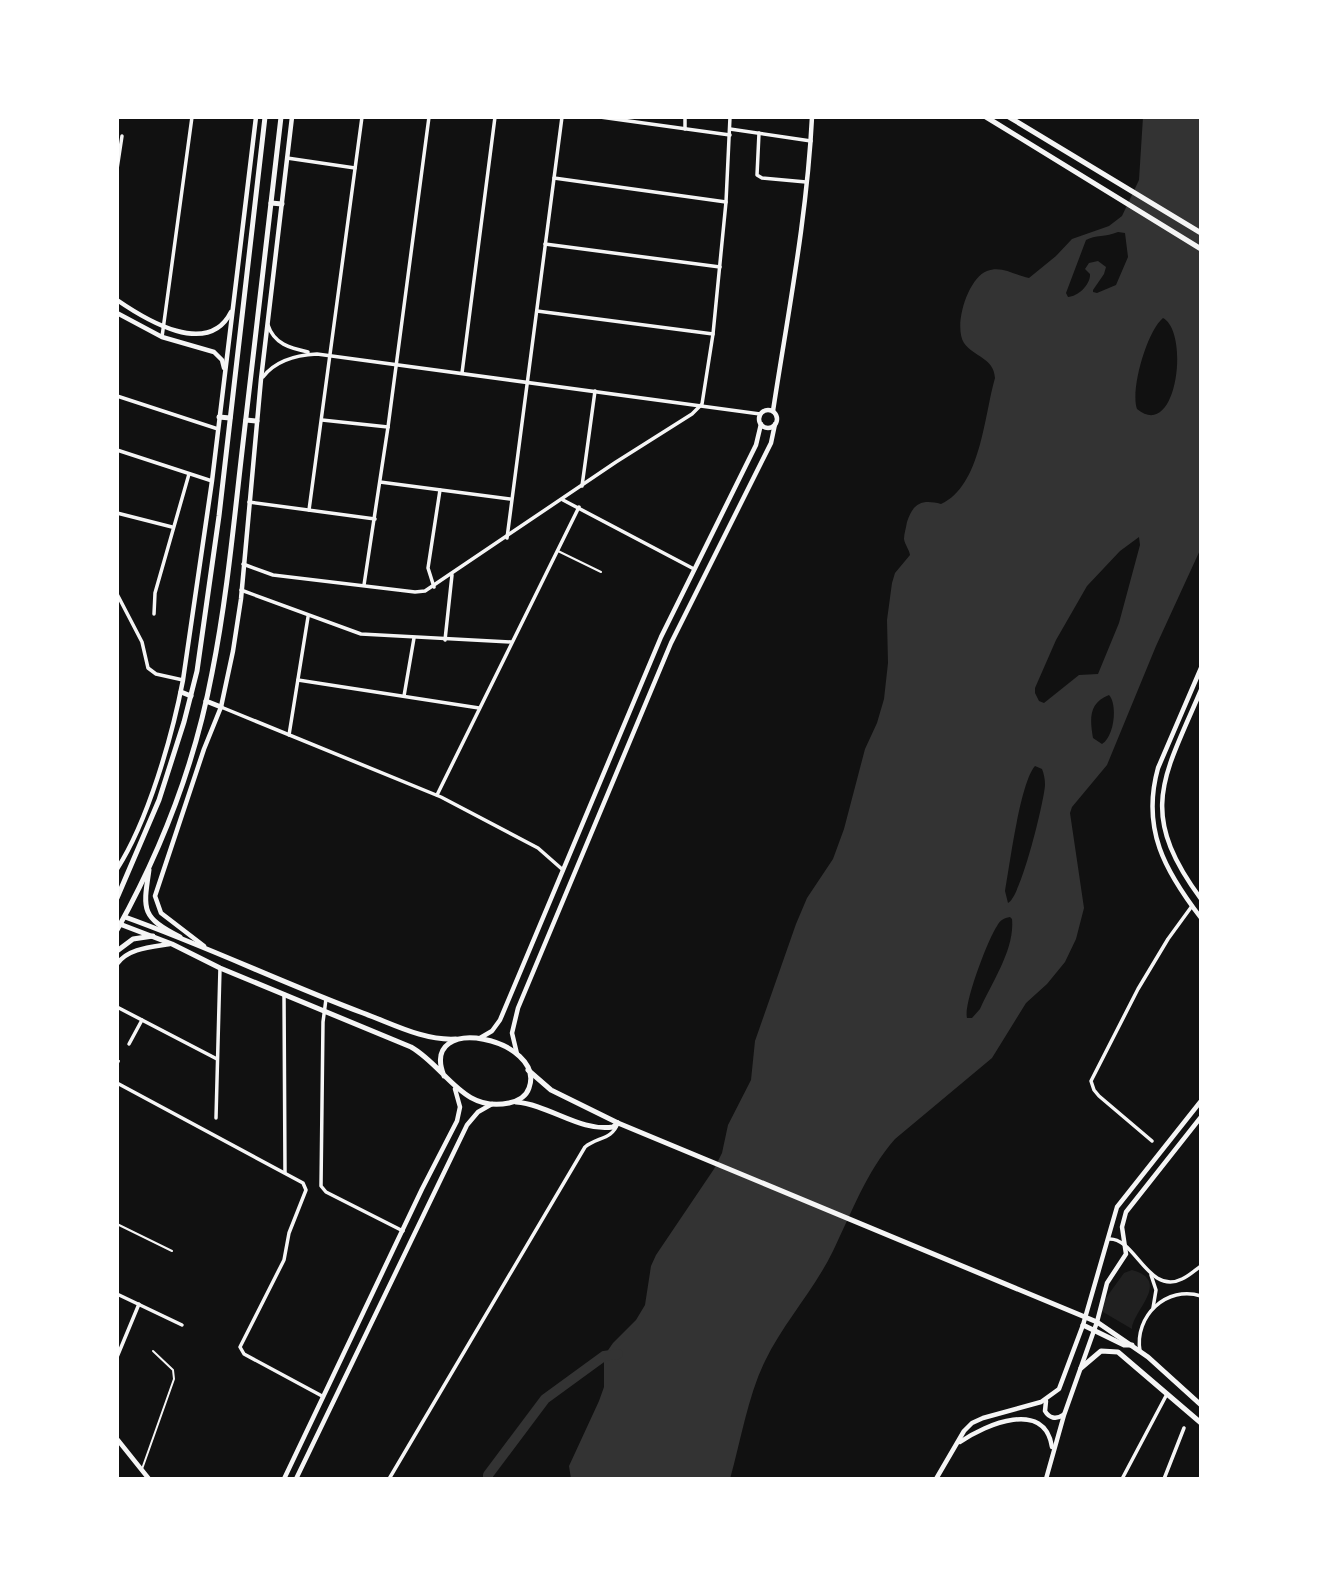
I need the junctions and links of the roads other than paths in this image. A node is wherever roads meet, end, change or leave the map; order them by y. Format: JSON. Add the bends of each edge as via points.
{"nodes":[{"id":1,"x":192,"y":117,"type":"edge"},
{"id":2,"x":256,"y":117,"type":"edge"},
{"id":3,"x":265,"y":117,"type":"edge"},
{"id":4,"x":281,"y":117,"type":"edge"},
{"id":5,"x":292,"y":117,"type":"edge"},
{"id":6,"x":362,"y":117,"type":"edge"},
{"id":7,"x":429,"y":117,"type":"edge"},
{"id":8,"x":495,"y":117,"type":"edge"},
{"id":9,"x":562,"y":117,"type":"edge"},
{"id":10,"x":600,"y":117,"type":"edge"},
{"id":11,"x":685,"y":117,"type":"edge"},
{"id":12,"x":730,"y":117,"type":"edge"},
{"id":13,"x":812,"y":117,"type":"edge"},
{"id":14,"x":986,"y":117,"type":"edge"},
{"id":15,"x":1009,"y":117,"type":"edge"},
{"id":16,"x":730,"y":129,"type":"junction"},
{"id":17,"x":685,"y":130,"type":"junction"},
{"id":18,"x":760,"y":133,"type":"junction"},
{"id":19,"x":730,"y":135,"type":"junction"},
{"id":20,"x":122,"y":136,"type":"dead end"},
{"id":21,"x":811,"y":141,"type":"junction"},
{"id":22,"x":287,"y":158,"type":"junction"},
{"id":23,"x":356,"y":168,"type":"junction"},
{"id":24,"x":117,"y":169,"type":"edge"},
{"id":25,"x":554,"y":178,"type":"junction"},
{"id":26,"x":808,"y":182,"type":"junction"},
{"id":27,"x":246,"y":199,"type":"junction"},
{"id":28,"x":256,"y":201,"type":"junction"},
{"id":29,"x":726,"y":202,"type":"junction"},
{"id":30,"x":271,"y":203,"type":"junction"},
{"id":31,"x":282,"y":204,"type":"junction"},
{"id":32,"x":1201,"y":233,"type":"edge"},
{"id":33,"x":545,"y":244,"type":"junction"},
{"id":34,"x":1201,"y":249,"type":"edge"},
{"id":35,"x":720,"y":267,"type":"junction"},
{"id":36,"x":117,"y":300,"type":"edge"},
{"id":37,"x":232,"y":308,"type":"junction"},
{"id":38,"x":537,"y":311,"type":"junction"},
{"id":39,"x":117,"y":313,"type":"edge"},
{"id":40,"x":164,"y":326,"type":"junction"},
{"id":41,"x":268,"y":326,"type":"junction"},
{"id":42,"x":713,"y":334,"type":"junction"},
{"id":43,"x":162,"y":337,"type":"junction"},
{"id":44,"x":317,"y":354,"type":"junction"},
{"id":45,"x":330,"y":355,"type":"junction"},
{"id":46,"x":397,"y":364,"type":"junction"},
{"id":47,"x":462,"y":373,"type":"junction"},
{"id":48,"x":261,"y":379,"type":"junction"},
{"id":49,"x":527,"y":382,"type":"junction"},
{"id":50,"x":223,"y":384,"type":"junction"},
{"id":51,"x":594,"y":391,"type":"junction"},
{"id":52,"x":117,"y":396,"type":"edge"},
{"id":53,"x":702,"y":404,"type":"junction"},
{"id":54,"x":773,"y":411,"type":"junction"},
{"id":55,"x":760,"y":414,"type":"junction"},
{"id":56,"x":219,"y":416,"type":"junction"},
{"id":57,"x":230,"y":418,"type":"junction"},
{"id":58,"x":246,"y":420,"type":"junction"},
{"id":59,"x":322,"y":420,"type":"junction"},
{"id":60,"x":257,"y":421,"type":"junction"},
{"id":61,"x":761,"y":424,"type":"junction"},
{"id":62,"x":775,"y":424,"type":"junction"},
{"id":63,"x":388,"y":427,"type":"junction"},
{"id":64,"x":218,"y":429,"type":"junction"},
{"id":65,"x":117,"y":450,"type":"edge"},
{"id":66,"x":189,"y":474,"type":"junction"},
{"id":67,"x":212,"y":481,"type":"junction"},
{"id":68,"x":380,"y":482,"type":"junction"},
{"id":69,"x":582,"y":486,"type":"junction"},
{"id":70,"x":440,"y":490,"type":"junction"},
{"id":71,"x":511,"y":499,"type":"junction"},
{"id":72,"x":562,"y":499,"type":"junction"},
{"id":73,"x":249,"y":502,"type":"junction"},
{"id":74,"x":579,"y":507,"type":"junction"},
{"id":75,"x":309,"y":510,"type":"junction"},
{"id":76,"x":117,"y":513,"type":"edge"},
{"id":77,"x":219,"y":516,"type":"junction"},
{"id":78,"x":234,"y":517,"type":"junction"},
{"id":79,"x":375,"y":519,"type":"junction"},
{"id":80,"x":172,"y":527,"type":"junction"},
{"id":81,"x":506,"y":538,"type":"junction"},
{"id":82,"x":557,"y":550,"type":"junction"},
{"id":83,"x":243,"y":564,"type":"junction"},
{"id":84,"x":694,"y":569,"type":"junction"},
{"id":85,"x":601,"y":572,"type":"dead end"},
{"id":86,"x":452,"y":574,"type":"junction"},
{"id":87,"x":364,"y":586,"type":"junction"},
{"id":88,"x":435,"y":587,"type":"junction"},
{"id":89,"x":241,"y":590,"type":"junction"},
{"id":90,"x":117,"y":594,"type":"edge"},
{"id":91,"x":154,"y":614,"type":"dead end"},
{"id":92,"x":308,"y":616,"type":"junction"},
{"id":93,"x":414,"y":638,"type":"junction"},
{"id":94,"x":445,"y":639,"type":"junction"},
{"id":95,"x":511,"y":642,"type":"junction"},
{"id":96,"x":1201,"y":668,"type":"edge"},
{"id":97,"x":183,"y":680,"type":"junction"},
{"id":98,"x":298,"y":680,"type":"junction"},
{"id":99,"x":1201,"y":690,"type":"edge"},
{"id":100,"x":181,"y":692,"type":"junction"},
{"id":101,"x":191,"y":696,"type":"junction"},
{"id":102,"x":404,"y":696,"type":"junction"},
{"id":103,"x":206,"y":701,"type":"junction"},
{"id":104,"x":221,"y":707,"type":"junction"},
{"id":105,"x":479,"y":708,"type":"junction"},
{"id":106,"x":289,"y":735,"type":"junction"},
{"id":107,"x":436,"y":795,"type":"junction"},
{"id":108,"x":152,"y":860,"type":"junction"},
{"id":109,"x":117,"y":869,"type":"edge"},
{"id":110,"x":563,"y":870,"type":"junction"},
{"id":111,"x":1181,"y":871,"type":"junction"},
{"id":112,"x":128,"y":874,"type":"junction"},
{"id":113,"x":1172,"y":876,"type":"junction"},
{"id":114,"x":117,"y":885,"type":"edge"},
{"id":115,"x":1190,"y":885,"type":"junction"},
{"id":116,"x":1199,"y":886,"type":"dead end"},
{"id":117,"x":117,"y":898,"type":"edge"},
{"id":118,"x":1201,"y":899,"type":"edge"},
{"id":119,"x":1192,"y":906,"type":"junction"},
{"id":120,"x":117,"y":914,"type":"edge"},
{"id":121,"x":125,"y":918,"type":"junction"},
{"id":122,"x":1201,"y":918,"type":"edge"},
{"id":123,"x":118,"y":926,"type":"edge"},
{"id":124,"x":153,"y":936,"type":"junction"},
{"id":125,"x":180,"y":937,"type":"junction"},
{"id":126,"x":172,"y":944,"type":"junction"},
{"id":127,"x":117,"y":951,"type":"edge"},
{"id":128,"x":214,"y":952,"type":"junction"},
{"id":129,"x":117,"y":964,"type":"edge"},
{"id":130,"x":220,"y":968,"type":"junction"},
{"id":131,"x":284,"y":994,"type":"junction"},
{"id":132,"x":326,"y":999,"type":"junction"},
{"id":133,"x":117,"y":1007,"type":"edge"},
{"id":134,"x":323,"y":1010,"type":"junction"},
{"id":135,"x":142,"y":1020,"type":"junction"},
{"id":136,"x":459,"y":1038,"type":"junction"},
{"id":137,"x":480,"y":1038,"type":"junction"},
{"id":138,"x":129,"y":1044,"type":"dead end"},
{"id":139,"x":519,"y":1058,"type":"junction"},
{"id":140,"x":217,"y":1059,"type":"junction"},
{"id":141,"x":119,"y":1061,"type":"dead end"},
{"id":142,"x":117,"y":1065,"type":"edge"},
{"id":143,"x":528,"y":1070,"type":"junction"},
{"id":144,"x":444,"y":1076,"type":"junction"},
{"id":145,"x":117,"y":1083,"type":"edge"},
{"id":146,"x":456,"y":1089,"type":"junction"},
{"id":147,"x":1201,"y":1101,"type":"edge"},
{"id":148,"x":512,"y":1102,"type":"junction"},
{"id":149,"x":493,"y":1104,"type":"junction"},
{"id":150,"x":1201,"y":1116,"type":"edge"},
{"id":151,"x":216,"y":1118,"type":"dead end"},
{"id":152,"x":618,"y":1123,"type":"junction"},
{"id":153,"x":1152,"y":1141,"type":"dead end"},
{"id":154,"x":285,"y":1172,"type":"junction"},
{"id":155,"x":117,"y":1224,"type":"edge"},
{"id":156,"x":402,"y":1231,"type":"junction"},
{"id":157,"x":1106,"y":1240,"type":"junction"},
{"id":158,"x":1126,"y":1247,"type":"junction"},
{"id":159,"x":172,"y":1251,"type":"dead end"},
{"id":160,"x":1201,"y":1266,"type":"edge"},
{"id":161,"x":1149,"y":1272,"type":"junction"},
{"id":162,"x":117,"y":1294,"type":"edge"},
{"id":163,"x":1201,"y":1296,"type":"edge"},
{"id":164,"x":369,"y":1302,"type":"junction"},
{"id":165,"x":139,"y":1304,"type":"junction"},
{"id":166,"x":379,"y":1306,"type":"junction"},
{"id":167,"x":1152,"y":1310,"type":"junction"},
{"id":168,"x":1085,"y":1318,"type":"junction"},
{"id":169,"x":1097,"y":1322,"type":"junction"},
{"id":170,"x":182,"y":1325,"type":"dead end"},
{"id":171,"x":1083,"y":1325,"type":"junction"},
{"id":172,"x":1094,"y":1331,"type":"junction"},
{"id":173,"x":1132,"y":1345,"type":"junction"},
{"id":174,"x":1140,"y":1350,"type":"junction"},
{"id":175,"x":153,"y":1351,"type":"dead end"},
{"id":176,"x":117,"y":1357,"type":"edge"},
{"id":177,"x":1081,"y":1368,"type":"junction"},
{"id":178,"x":1168,"y":1393,"type":"junction"},
{"id":179,"x":322,"y":1396,"type":"junction"},
{"id":180,"x":1046,"y":1400,"type":"junction"},
{"id":181,"x":1201,"y":1405,"type":"edge"},
{"id":182,"x":1064,"y":1415,"type":"junction"},
{"id":183,"x":1201,"y":1423,"type":"edge"},
{"id":184,"x":309,"y":1426,"type":"junction"},
{"id":185,"x":1184,"y":1428,"type":"dead end"},
{"id":186,"x":319,"y":1430,"type":"junction"},
{"id":187,"x":117,"y":1439,"type":"edge"},
{"id":188,"x":960,"y":1442,"type":"junction"},
{"id":189,"x":1052,"y":1451,"type":"junction"},
{"id":190,"x":142,"y":1470,"type":"junction"},
{"id":191,"x":149,"y":1479,"type":"edge"},
{"id":192,"x":284,"y":1479,"type":"edge"},
{"id":193,"x":296,"y":1479,"type":"edge"},
{"id":194,"x":390,"y":1479,"type":"edge"},
{"id":195,"x":936,"y":1479,"type":"edge"},
{"id":196,"x":1046,"y":1479,"type":"edge"},
{"id":197,"x":1122,"y":1479,"type":"edge"},
{"id":198,"x":1164,"y":1479,"type":"edge"}],
"edges":[{"from":1,"to":40,"type":"street"},
{"from":2,"to":27,"type":"street"},
{"from":3,"to":28,"type":"main road"},
{"from":4,"to":30,"type":"main road"},
{"from":5,"to":22,"type":"street"},
{"from":6,"to":23,"type":"street"},
{"from":7,"to":46,"type":"street"},
{"from":8,"to":47,"type":"street"},
{"from":9,"to":25,"type":"street"},
{"from":10,"to":17,"type":"street"},
{"from":11,"to":17,"type":"street"},
{"from":12,"to":16,"type":"street"},
{"from":13,"to":21,"type":"street"},
{"from":14,"to":34,"type":"main road"},
{"from":15,"to":32,"type":"main road"},
{"from":16,"to":18,"type":"street"},
{"from":16,"to":19,"type":"street"},
{"from":17,"to":19,"type":"street"},
{"from":18,"to":21,"type":"street"},
{"from":18,"to":26,"type":"street","via":[[757,175]]},
{"from":19,"to":29,"type":"street"},
{"from":20,"to":24,"type":"street"},
{"from":21,"to":26,"type":"street"},
{"from":22,"to":23,"type":"street"},
{"from":22,"to":31,"type":"street"},
{"from":23,"to":45,"type":"street"},
{"from":25,"to":29,"type":"street"},
{"from":25,"to":33,"type":"street"},
{"from":26,"to":54,"type":"street"},
{"from":27,"to":28,"type":"main road"},
{"from":27,"to":37,"type":"street"},
{"from":28,"to":57,"type":"main road"},
{"from":29,"to":35,"type":"street"},
{"from":30,"to":31,"type":"main road"},
{"from":30,"to":58,"type":"main road"},
{"from":31,"to":41,"type":"street"},
{"from":33,"to":35,"type":"street"},
{"from":33,"to":38,"type":"street"},
{"from":35,"to":42,"type":"street"},
{"from":36,"to":40,"type":"street"},
{"from":37,"to":40,"type":"street","via":[[223,324],[205,333]]},
{"from":37,"to":50,"type":"street"},
{"from":38,"to":42,"type":"street"},
{"from":38,"to":49,"type":"street"},
{"from":39,"to":43,"type":"street"},
{"from":40,"to":43,"type":"street"},
{"from":41,"to":44,"type":"street","via":[[281,344]]},
{"from":41,"to":48,"type":"street"},
{"from":42,"to":53,"type":"street"},
{"from":43,"to":50,"type":"street","via":[[219,355]]},
{"from":44,"to":45,"type":"street"},
{"from":44,"to":48,"type":"street","via":[[292,357]]},
{"from":45,"to":46,"type":"street"},
{"from":45,"to":59,"type":"street"},
{"from":46,"to":47,"type":"street"},
{"from":46,"to":63,"type":"street"},
{"from":47,"to":49,"type":"street"},
{"from":48,"to":60,"type":"street"},
{"from":49,"to":51,"type":"street"},
{"from":49,"to":71,"type":"street"},
{"from":50,"to":56,"type":"street"},
{"from":51,"to":53,"type":"street"},
{"from":51,"to":69,"type":"street"},
{"from":52,"to":64,"type":"street"},
{"from":53,"to":55,"type":"street"},
{"from":53,"to":69,"type":"street"},
{"from":54,"to":55,"type":"street"},
{"from":54,"to":62,"type":"street"},
{"from":55,"to":61,"type":"street"},
{"from":56,"to":57,"type":"main road"},
{"from":56,"to":64,"type":"street"},
{"from":57,"to":77,"type":"main road"},
{"from":58,"to":60,"type":"main road"},
{"from":58,"to":78,"type":"main road"},
{"from":59,"to":63,"type":"street"},
{"from":59,"to":75,"type":"street"},
{"from":60,"to":73,"type":"street"},
{"from":61,"to":62,"type":"street","via":[[767,428]]},
{"from":61,"to":84,"type":"street","via":[[757,445]]},
{"from":62,"to":139,"type":"street","via":[[771,443],[671,643],[518,1008],[512,1033]]},
{"from":63,"to":68,"type":"street"},
{"from":64,"to":67,"type":"street"},
{"from":65,"to":66,"type":"street"},
{"from":66,"to":67,"type":"street"},
{"from":66,"to":80,"type":"street"},
{"from":67,"to":97,"type":"street"},
{"from":68,"to":70,"type":"street"},
{"from":68,"to":79,"type":"street"},
{"from":69,"to":72,"type":"street"},
{"from":70,"to":71,"type":"street"},
{"from":70,"to":88,"type":"street","via":[[428,568]]},
{"from":71,"to":81,"type":"street"},
{"from":72,"to":74,"type":"street"},
{"from":72,"to":81,"type":"street"},
{"from":73,"to":75,"type":"street"},
{"from":73,"to":83,"type":"street"},
{"from":74,"to":82,"type":"street"},
{"from":74,"to":84,"type":"street"},
{"from":75,"to":79,"type":"street"},
{"from":76,"to":80,"type":"street"},
{"from":77,"to":78,"type":"main road"},
{"from":77,"to":101,"type":"main road"},
{"from":78,"to":103,"type":"main road"},
{"from":79,"to":87,"type":"street"},
{"from":80,"to":91,"type":"street"},
{"from":81,"to":86,"type":"street"},
{"from":82,"to":85,"type":"lane"},
{"from":82,"to":95,"type":"street"},
{"from":83,"to":87,"type":"street","via":[[273,575]]},
{"from":83,"to":89,"type":"street"},
{"from":84,"to":110,"type":"street"},
{"from":86,"to":88,"type":"street"},
{"from":86,"to":94,"type":"street"},
{"from":87,"to":88,"type":"street","via":[[415,592]]},
{"from":89,"to":92,"type":"street"},
{"from":89,"to":104,"type":"street"},
{"from":90,"to":97,"type":"street","via":[[142,642],[148,668]]},
{"from":92,"to":93,"type":"street","via":[[361,634]]},
{"from":92,"to":98,"type":"street"},
{"from":93,"to":94,"type":"street"},
{"from":93,"to":102,"type":"street"},
{"from":94,"to":95,"type":"street"},
{"from":95,"to":105,"type":"street"},
{"from":96,"to":113,"type":"street","via":[[1154,782],[1153,826]]},
{"from":97,"to":100,"type":"street"},
{"from":98,"to":102,"type":"street"},
{"from":98,"to":106,"type":"street"},
{"from":99,"to":111,"type":"street","via":[[1166,771],[1162,795],[1166,838]]},
{"from":100,"to":101,"type":"main road"},
{"from":100,"to":109,"type":"street","via":[[152,790]]},
{"from":101,"to":112,"type":"main road","via":[[159,800]]},
{"from":102,"to":105,"type":"street"},
{"from":103,"to":104,"type":"main road"},
{"from":103,"to":108,"type":"main road"},
{"from":104,"to":106,"type":"street"},
{"from":104,"to":128,"type":"street","via":[[155,896],[161,913]]},
{"from":105,"to":107,"type":"street"},
{"from":106,"to":107,"type":"street"},
{"from":107,"to":110,"type":"street","via":[[538,848]]},
{"from":108,"to":121,"type":"main road"},
{"from":108,"to":125,"type":"main road","via":[[146,909],[155,922]]},
{"from":110,"to":137,"type":"street","via":[[500,1020]]},
{"from":111,"to":113,"type":"street"},
{"from":111,"to":115,"type":"street"},
{"from":112,"to":114,"type":"main road"},
{"from":112,"to":117,"type":"main road"},
{"from":113,"to":119,"type":"street"},
{"from":115,"to":116,"type":"street"},
{"from":115,"to":118,"type":"street"},
{"from":119,"to":122,"type":"street"},
{"from":119,"to":153,"type":"street","via":[[1138,989],[1091,1081],[1099,1096]]},
{"from":120,"to":121,"type":"main road"},
{"from":121,"to":123,"type":"main road"},
{"from":121,"to":125,"type":"main road"},
{"from":123,"to":124,"type":"main road"},
{"from":124,"to":126,"type":"main road"},
{"from":124,"to":127,"type":"main road","via":[[130,940]]},
{"from":125,"to":128,"type":"main road"},
{"from":126,"to":129,"type":"street","via":[[133,952]]},
{"from":126,"to":130,"type":"main road"},
{"from":128,"to":132,"type":"main road"},
{"from":130,"to":131,"type":"main road"},
{"from":130,"to":140,"type":"street"},
{"from":131,"to":134,"type":"main road"},
{"from":131,"to":154,"type":"street"},
{"from":132,"to":134,"type":"street"},
{"from":132,"to":136,"type":"main road","via":[[422,1035]]},
{"from":133,"to":135,"type":"street"},
{"from":134,"to":144,"type":"main road","via":[[411,1047]]},
{"from":134,"to":156,"type":"street","via":[[321,1183],[326,1192]]},
{"from":135,"to":138,"type":"street"},
{"from":135,"to":140,"type":"street"},
{"from":136,"to":137,"type":"main road"},
{"from":136,"to":144,"type":"main road","via":[[444,1051]]},
{"from":137,"to":139,"type":"main road","via":[[506,1047]]},
{"from":139,"to":143,"type":"main road"},
{"from":140,"to":151,"type":"street"},
{"from":141,"to":142,"type":"lane"},
{"from":143,"to":148,"type":"main road","via":[[528,1090]]},
{"from":143,"to":152,"type":"main road","via":[[551,1090]]},
{"from":144,"to":146,"type":"main road"},
{"from":145,"to":154,"type":"street"},
{"from":146,"to":149,"type":"main road"},
{"from":146,"to":156,"type":"street","via":[[459,1116]]},
{"from":147,"to":157,"type":"street","via":[[1122,1198]]},
{"from":148,"to":149,"type":"main road"},
{"from":148,"to":152,"type":"main road","via":[[542,1107],[595,1128],[613,1128]]},
{"from":149,"to":166,"type":"street","via":[[467,1125]]},
{"from":150,"to":158,"type":"street","via":[[1128,1208],[1122,1227]]},
{"from":152,"to":168,"type":"main road"},
{"from":152,"to":194,"type":"street","via":[[608,1137],[585,1147]]},
{"from":154,"to":179,"type":"street","via":[[303,1183],[305,1194],[284,1260],[240,1350]]},
{"from":155,"to":159,"type":"lane"},
{"from":156,"to":164,"type":"street"},
{"from":157,"to":158,"type":"street","via":[[1116,1239]]},
{"from":157,"to":168,"type":"street"},
{"from":158,"to":161,"type":"street"},
{"from":158,"to":169,"type":"street","via":[[1125,1258],[1107,1283]]},
{"from":160,"to":161,"type":"street","via":[[1174,1282]]},
{"from":161,"to":167,"type":"street","via":[[1156,1290]]},
{"from":162,"to":165,"type":"street"},
{"from":163,"to":167,"type":"street","via":[[1171,1296]]},
{"from":164,"to":166,"type":"street"},
{"from":164,"to":179,"type":"street"},
{"from":165,"to":170,"type":"street"},
{"from":165,"to":176,"type":"street"},
{"from":166,"to":186,"type":"street"},
{"from":167,"to":174,"type":"street","via":[[1140,1331]]},
{"from":168,"to":169,"type":"main road"},
{"from":168,"to":171,"type":"street"},
{"from":169,"to":172,"type":"street"},
{"from":169,"to":173,"type":"main road"},
{"from":171,"to":172,"type":"main road"},
{"from":171,"to":180,"type":"street","via":[[1062,1384]]},
{"from":172,"to":173,"type":"main road"},
{"from":172,"to":177,"type":"street"},
{"from":173,"to":174,"type":"main road"},
{"from":174,"to":181,"type":"main road"},
{"from":175,"to":190,"type":"lane","via":[[173,1370],[174,1379]]},
{"from":177,"to":178,"type":"main road","via":[[1098,1353],[1114,1351]]},
{"from":177,"to":182,"type":"street"},
{"from":178,"to":183,"type":"main road"},
{"from":178,"to":197,"type":"street"},
{"from":179,"to":184,"type":"street"},
{"from":180,"to":182,"type":"street","via":[[1046,1414]]},
{"from":180,"to":188,"type":"street","via":[[977,1420]]},
{"from":182,"to":189,"type":"street"},
{"from":184,"to":186,"type":"street"},
{"from":184,"to":192,"type":"street"},
{"from":185,"to":198,"type":"street"},
{"from":186,"to":193,"type":"street"},
{"from":187,"to":190,"type":"street"},
{"from":188,"to":189,"type":"street","via":[[988,1426],[1029,1419],[1047,1430]]},
{"from":188,"to":195,"type":"street"},
{"from":189,"to":196,"type":"street"},
{"from":190,"to":191,"type":"street"}]}
